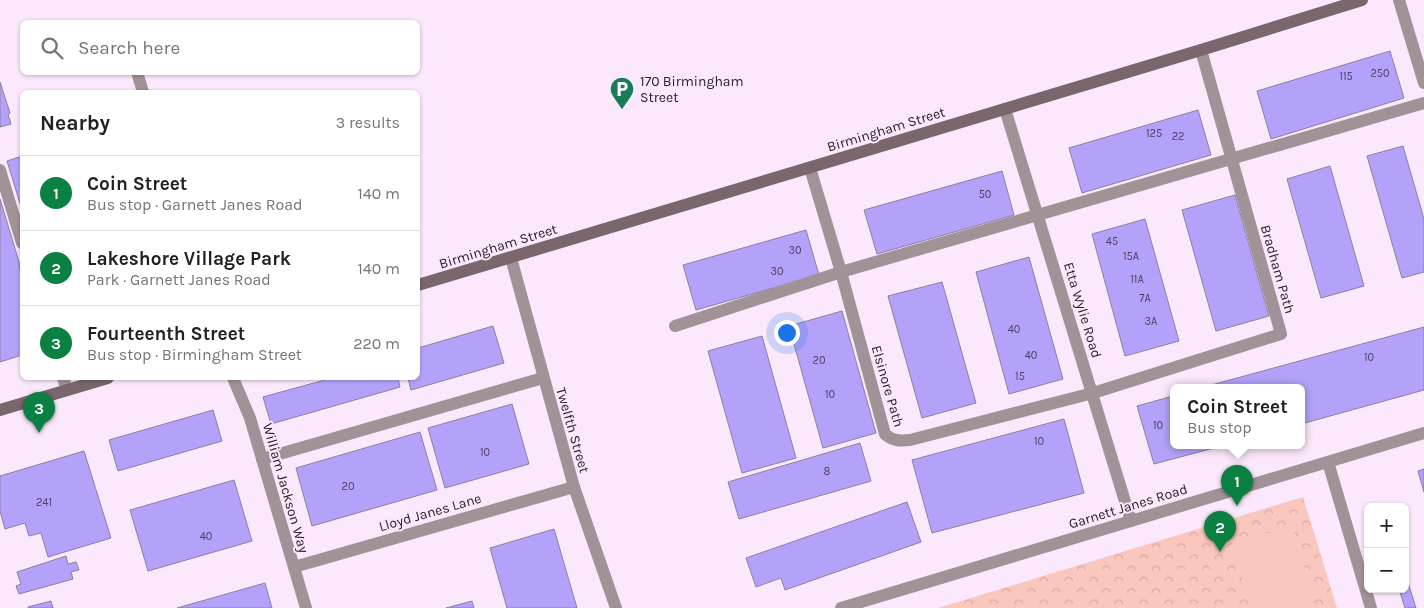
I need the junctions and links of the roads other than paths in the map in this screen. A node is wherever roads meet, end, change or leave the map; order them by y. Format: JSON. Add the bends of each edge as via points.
{"nodes":[{"id":1,"x":1362,"y":0,"type":"edge"},
{"id":2,"x":1399,"y":0,"type":"edge"},
{"id":3,"x":1202,"y":50,"type":"junction"},
{"id":4,"x":138,"y":75,"type":"edge"},
{"id":5,"x":1424,"y":83,"type":"edge"},
{"id":6,"x":142,"y":90,"type":"edge"},
{"id":7,"x":1424,"y":103,"type":"edge"},
{"id":8,"x":1005,"y":109,"type":"junction"},
{"id":9,"x":1232,"y":158,"type":"junction"},
{"id":10,"x":810,"y":168,"type":"junction"},
{"id":11,"x":0,"y":170,"type":"edge"},
{"id":12,"x":1038,"y":215,"type":"junction"},
{"id":13,"x":20,"y":236,"type":"edge"},
{"id":14,"x":510,"y":258,"type":"junction"},
{"id":15,"x":841,"y":272,"type":"junction"},
{"id":16,"x":420,"y":284,"type":"edge"},
{"id":17,"x":675,"y":326,"type":"dead end"},
{"id":18,"x":543,"y":378,"type":"junction"},
{"id":19,"x":94,"y":380,"type":"edge"},
{"id":20,"x":234,"y":380,"type":"edge"},
{"id":21,"x":65,"y":384,"type":"edge"},
{"id":22,"x":1092,"y":393,"type":"junction"},
{"id":23,"x":0,"y":410,"type":"edge"},
{"id":24,"x":1424,"y":433,"type":"edge"},
{"id":25,"x":262,"y":459,"type":"junction"},
{"id":26,"x":1328,"y":462,"type":"junction"},
{"id":27,"x":574,"y":487,"type":"junction"},
{"id":28,"x":1131,"y":521,"type":"junction"},
{"id":29,"x":294,"y":567,"type":"junction"},
{"id":30,"x":306,"y":608,"type":"edge"},
{"id":31,"x":616,"y":608,"type":"edge"},
{"id":32,"x":841,"y":608,"type":"edge"},
{"id":33,"x":1370,"y":608,"type":"edge"}],
"edges":[{"from":1,"to":3,"type":"street","name":"Birmingham Street"},
{"from":2,"to":5,"type":"street"},
{"from":3,"to":8,"type":"street","name":"Birmingham Street"},
{"from":3,"to":9,"type":"street","name":"Bradham Path"},
{"from":4,"to":6,"type":"street"},
{"from":7,"to":9,"type":"street"},
{"from":8,"to":10,"type":"street","name":"Birmingham Street"},
{"from":8,"to":12,"type":"street","name":"Etta Wylie Road"},
{"from":9,"to":12,"type":"street"},
{"from":9,"to":22,"type":"street","name":"Bradham Path","via":[[1281,334]]},
{"from":10,"to":14,"type":"street","name":"Birmingham Street"},
{"from":10,"to":15,"type":"street","name":"Elsinore Path"},
{"from":11,"to":13,"type":"street"},
{"from":12,"to":15,"type":"street"},
{"from":12,"to":22,"type":"street","name":"Etta Wylie Road"},
{"from":14,"to":16,"type":"street","name":"Birmingham Street"},
{"from":14,"to":18,"type":"street","name":"Twelfth Street"},
{"from":15,"to":17,"type":"street"},
{"from":15,"to":22,"type":"street","name":"Elsinore Path","via":[[888,438],[910,440]]},
{"from":18,"to":25,"type":"street"},
{"from":18,"to":27,"type":"street","name":"Twelfth Street"},
{"from":19,"to":21,"type":"street"},
{"from":20,"to":25,"type":"street","name":"William Jackson Way"},
{"from":21,"to":23,"type":"street"},
{"from":22,"to":28,"type":"street","name":"Etta Wylie Road"},
{"from":24,"to":26,"type":"street","name":"Garnett Janes Road"},
{"from":25,"to":29,"type":"street","name":"William Jackson Way"},
{"from":26,"to":28,"type":"street","name":"Garnett Janes Road"},
{"from":26,"to":33,"type":"street"},
{"from":27,"to":29,"type":"street","name":"Lloyd Janes Lane"},
{"from":27,"to":31,"type":"street","name":"Twelfth Street"},
{"from":28,"to":32,"type":"street","name":"Garnett Janes Road"},
{"from":29,"to":30,"type":"street","name":"William Jackson Way"}]}
